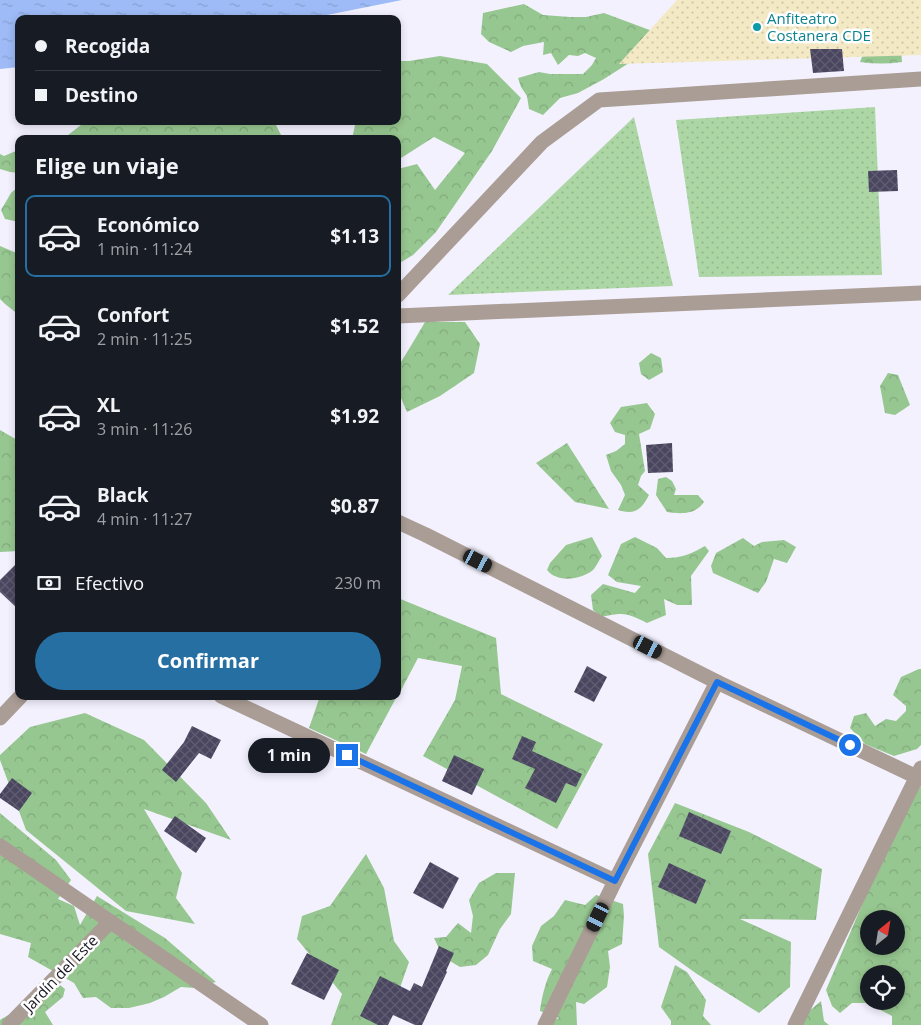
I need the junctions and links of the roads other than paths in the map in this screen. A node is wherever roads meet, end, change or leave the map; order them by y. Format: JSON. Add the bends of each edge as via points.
{"nodes":[{"id":1,"x":921,"y":79,"type":"edge"},
{"id":2,"x":401,"y":292,"type":"edge"},
{"id":3,"x":921,"y":293,"type":"edge"},
{"id":4,"x":401,"y":316,"type":"edge"},
{"id":5,"x":401,"y":523,"type":"edge"},
{"id":6,"x":717,"y":682,"type":"junction"},
{"id":7,"x":17,"y":700,"type":"edge"},
{"id":8,"x":230,"y":700,"type":"edge"},
{"id":9,"x":0,"y":718,"type":"edge"},
{"id":10,"x":920,"y":775,"type":"edge"},
{"id":11,"x":0,"y":846,"type":"edge"},
{"id":12,"x":615,"y":881,"type":"junction"},
{"id":13,"x":110,"y":922,"type":"junction"},
{"id":14,"x":9,"y":1025,"type":"edge"},
{"id":15,"x":261,"y":1025,"type":"edge"},
{"id":16,"x":545,"y":1025,"type":"edge"},
{"id":17,"x":794,"y":1025,"type":"edge"}],
"edges":[{"from":1,"to":2,"type":"street","via":[[599,100],[542,142]]},
{"from":3,"to":4,"type":"street"},
{"from":5,"to":6,"type":"street"},
{"from":6,"to":10,"type":"street"},
{"from":6,"to":12,"type":"street"},
{"from":7,"to":9,"type":"street"},
{"from":8,"to":12,"type":"street"},
{"from":10,"to":17,"type":"street"},
{"from":11,"to":13,"type":"street"},
{"from":12,"to":16,"type":"street"},
{"from":13,"to":14,"type":"street","name":"Jardín del Este"},
{"from":13,"to":15,"type":"street"}]}
